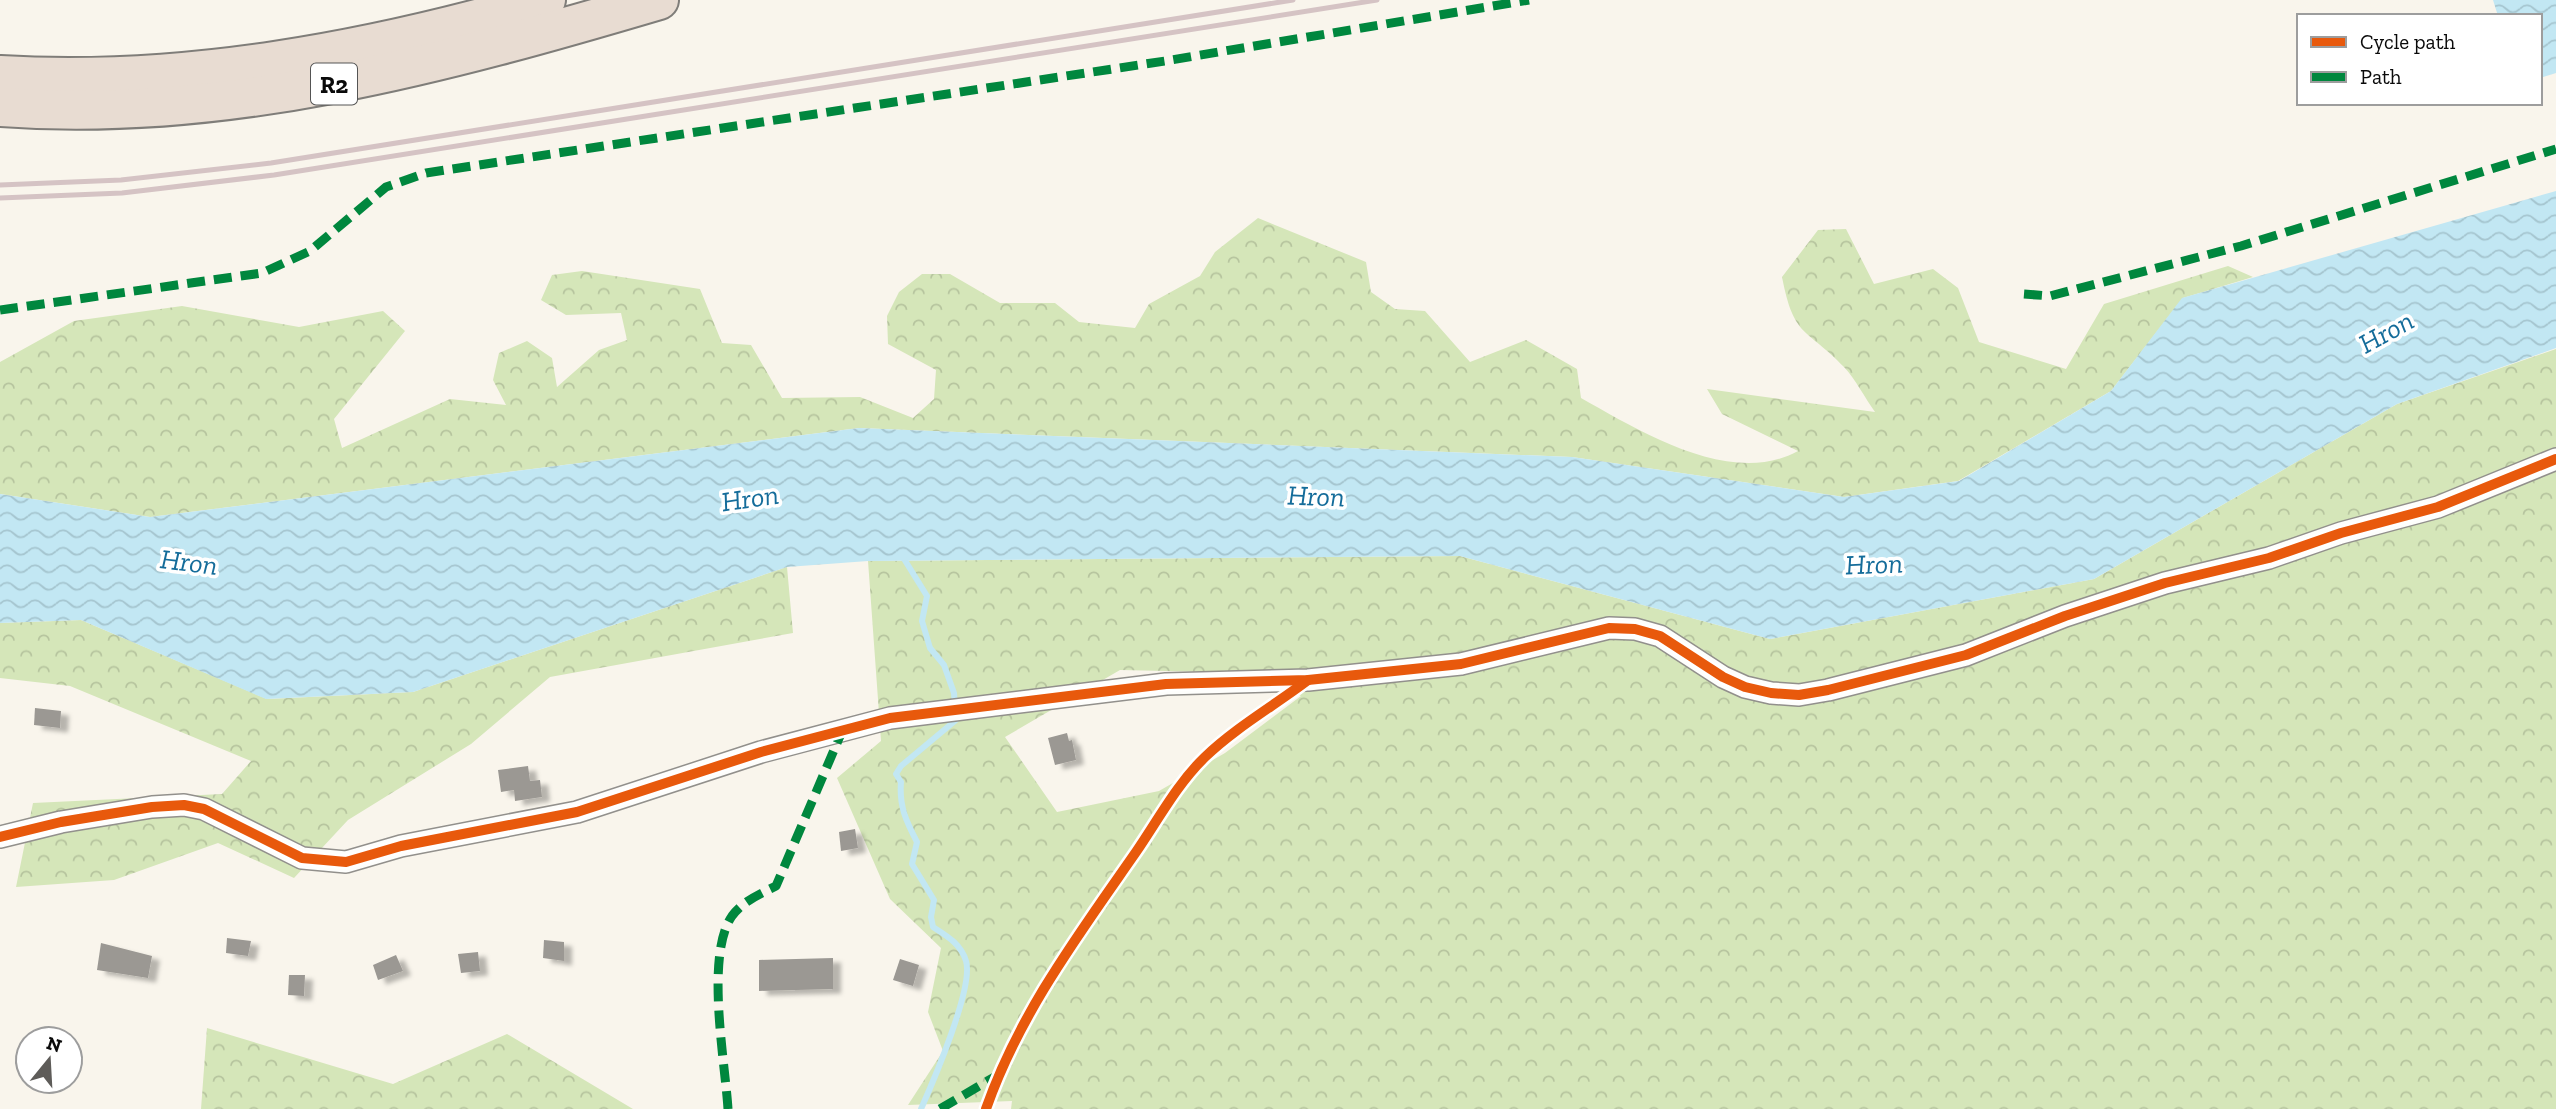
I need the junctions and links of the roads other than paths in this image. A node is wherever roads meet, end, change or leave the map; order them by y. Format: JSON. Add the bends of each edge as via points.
{"nodes":[{"id":1,"x":545,"y":0,"type":"edge"},
{"id":2,"x":659,"y":0,"type":"edge"},
{"id":3,"x":0,"y":75,"type":"edge"},
{"id":4,"x":0,"y":107,"type":"edge"},
{"id":5,"x":2556,"y":459,"type":"edge"},
{"id":6,"x":3,"y":835,"type":"edge"}],
"edges":[{"from":1,"to":3,"type":"highway","number":"R2","via":[[332,51],[233,66],[123,74]]},
{"from":2,"to":4,"type":"highway","number":"R2","via":[[344,83],[129,107]]},
{"from":5,"to":6,"type":"street","via":[[2438,507],[2153,587],[1966,655],[1799,695],[1745,687],[1660,636],[1609,628],[1461,664],[1308,680],[1167,684],[890,718],[761,751],[577,812],[401,846],[346,862],[302,859],[213,814],[184,805]]}]}
